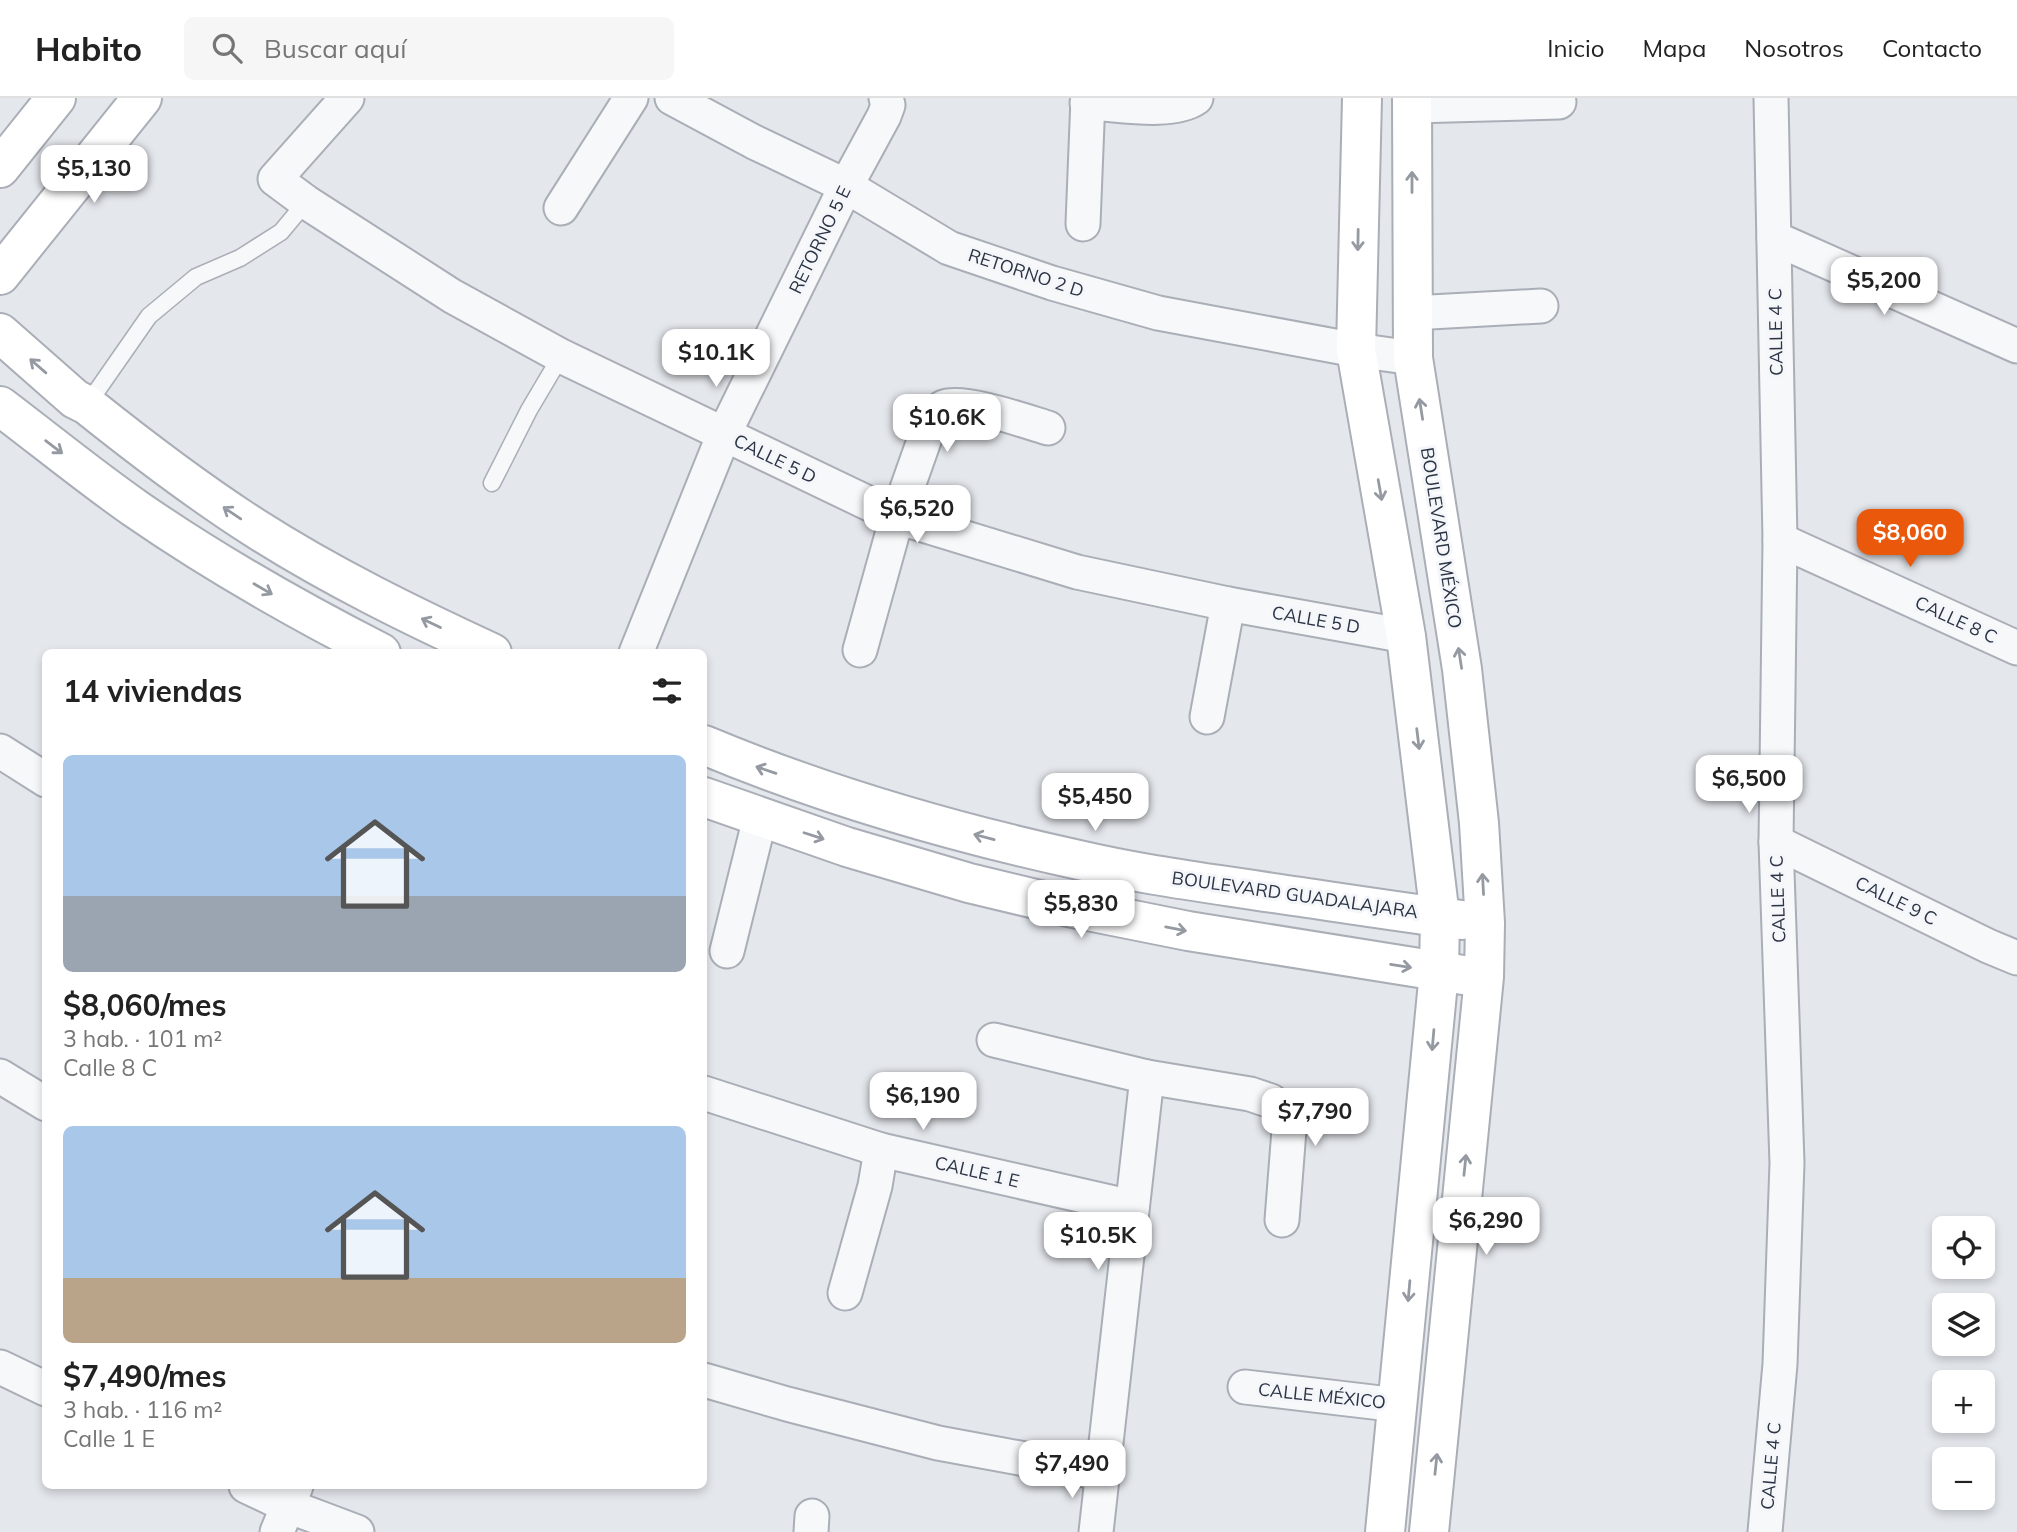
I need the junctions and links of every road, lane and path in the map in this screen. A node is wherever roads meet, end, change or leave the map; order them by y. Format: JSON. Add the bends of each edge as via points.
{"nodes":[{"id":1,"x":56,"y":98,"type":"edge"},
{"id":2,"x":142,"y":98,"type":"edge"},
{"id":3,"x":347,"y":98,"type":"edge"},
{"id":4,"x":631,"y":98,"type":"edge"},
{"id":5,"x":672,"y":98,"type":"edge"},
{"id":6,"x":886,"y":98,"type":"edge"},
{"id":7,"x":1196,"y":98,"type":"edge"},
{"id":8,"x":1362,"y":98,"type":"edge"},
{"id":9,"x":1771,"y":98,"type":"edge"},
{"id":10,"x":1087,"y":100,"type":"edge"},
{"id":11,"x":1412,"y":102,"type":"edge"},
{"id":12,"x":1559,"y":102,"type":"dead end"},
{"id":13,"x":0,"y":168,"type":"edge"},
{"id":14,"x":846,"y":186,"type":"junction"},
{"id":15,"x":306,"y":202,"type":"junction"},
{"id":16,"x":561,"y":208,"type":"dead end"},
{"id":17,"x":1083,"y":224,"type":"dead end"},
{"id":18,"x":1774,"y":238,"type":"junction"},
{"id":19,"x":0,"y":275,"type":"edge"},
{"id":20,"x":1541,"y":306,"type":"dead end"},
{"id":21,"x":1412,"y":313,"type":"junction"},
{"id":22,"x":0,"y":333,"type":"edge"},
{"id":23,"x":2017,"y":346,"type":"edge"},
{"id":24,"x":1356,"y":350,"type":"junction"},
{"id":25,"x":561,"y":356,"type":"junction"},
{"id":26,"x":1412,"y":358,"type":"junction"},
{"id":27,"x":87,"y":405,"type":"junction"},
{"id":28,"x":0,"y":406,"type":"edge"},
{"id":29,"x":1048,"y":428,"type":"dead end"},
{"id":30,"x":724,"y":434,"type":"junction"},
{"id":31,"x":492,"y":483,"type":"dead end"},
{"id":32,"x":897,"y":517,"type":"junction"},
{"id":33,"x":1780,"y":540,"type":"junction"},
{"id":34,"x":1228,"y":604,"type":"junction"},
{"id":35,"x":1406,"y":636,"type":"junction"},
{"id":36,"x":2017,"y":648,"type":"edge"},
{"id":37,"x":373,"y":649,"type":"edge"},
{"id":38,"x":484,"y":649,"type":"edge"},
{"id":39,"x":638,"y":649,"type":"edge"},
{"id":40,"x":860,"y":650,"type":"dead end"},
{"id":41,"x":1207,"y":716,"type":"dead end"},
{"id":42,"x":707,"y":746,"type":"edge"},
{"id":43,"x":0,"y":751,"type":"edge"},
{"id":44,"x":42,"y":777,"type":"edge"},
{"id":45,"x":707,"y":798,"type":"edge"},
{"id":46,"x":760,"y":818,"type":"junction"},
{"id":47,"x":1776,"y":842,"type":"junction"},
{"id":48,"x":1440,"y":917,"type":"junction"},
{"id":49,"x":1485,"y":923,"type":"junction"},
{"id":50,"x":727,"y":951,"type":"dead end"},
{"id":51,"x":2017,"y":958,"type":"edge"},
{"id":52,"x":1439,"y":972,"type":"junction"},
{"id":53,"x":1484,"y":977,"type":"junction"},
{"id":54,"x":994,"y":1040,"type":"dead end"},
{"id":55,"x":0,"y":1076,"type":"edge"},
{"id":56,"x":1147,"y":1077,"type":"junction"},
{"id":57,"x":707,"y":1094,"type":"edge"},
{"id":58,"x":42,"y":1102,"type":"edge"},
{"id":59,"x":881,"y":1150,"type":"junction"},
{"id":60,"x":1132,"y":1207,"type":"junction"},
{"id":61,"x":1282,"y":1220,"type":"dead end"},
{"id":62,"x":845,"y":1293,"type":"dead end"},
{"id":63,"x":0,"y":1367,"type":"edge"},
{"id":64,"x":707,"y":1381,"type":"edge"},
{"id":65,"x":42,"y":1386,"type":"edge"},
{"id":66,"x":1245,"y":1387,"type":"dead end"},
{"id":67,"x":1398,"y":1405,"type":"junction"},
{"id":68,"x":1101,"y":1473,"type":"junction"},
{"id":69,"x":252,"y":1489,"type":"edge"},
{"id":70,"x":287,"y":1508,"type":"edge"},
{"id":71,"x":356,"y":1532,"type":"edge"},
{"id":72,"x":1096,"y":1532,"type":"edge"},
{"id":73,"x":1385,"y":1532,"type":"edge"},
{"id":74,"x":1429,"y":1532,"type":"edge"},
{"id":75,"x":1765,"y":1532,"type":"edge"}],
"edges":[{"from":1,"to":13,"type":"street"},
{"from":2,"to":19,"type":"street"},
{"from":3,"to":15,"type":"street","name":"CALLE 5 D","via":[[275,179]]},
{"from":4,"to":16,"type":"street"},
{"from":5,"to":14,"type":"street","name":"RETORNO 2 D"},
{"from":6,"to":14,"type":"street","name":"RETORNO 5 E","via":[[884,116]]},
{"from":7,"to":10,"type":"street","via":[[1173,108]]},
{"from":8,"to":24,"type":"street","one_way":true},
{"from":9,"to":18,"type":"street","name":"CALLE 4 C"},
{"from":10,"to":17,"type":"street"},
{"from":11,"to":12,"type":"street"},
{"from":21,"to":11,"type":"street","name":"BOULEVARD MÉXICO","one_way":true},
{"from":14,"to":24,"type":"street","name":"RETORNO 2 D","via":[[949,248],[1052,282],[1158,313]]},
{"from":14,"to":30,"type":"street","name":"RETORNO 5 E"},
{"from":15,"to":25,"type":"street","name":"CALLE 5 D","via":[[452,296]]},
{"from":15,"to":27,"type":"lane","via":[[281,232],[240,258],[196,276],[149,316]]},
{"from":18,"to":23,"type":"street"},
{"from":18,"to":33,"type":"street","name":"CALLE 4 C"},
{"from":20,"to":21,"type":"street"},
{"from":21,"to":26,"type":"street","name":"BOULEVARD MÉXICO"},
{"from":27,"to":22,"type":"street","one_way":true},
{"from":24,"to":26,"type":"street","name":"RETORNO 2 D"},
{"from":24,"to":35,"type":"street","one_way":true},
{"from":25,"to":30,"type":"street","name":"CALLE 5 D"},
{"from":25,"to":31,"type":"lane"},
{"from":49,"to":26,"type":"street","name":"BOULEVARD MÉXICO","one_way":true,"via":[[1462,669]]},
{"from":38,"to":27,"type":"street","one_way":true,"via":[[356,586],[257,529],[164,466]]},
{"from":28,"to":37,"type":"street","one_way":true,"via":[[147,516],[237,574]]},
{"from":29,"to":32,"type":"street","via":[[967,406],[942,407],[925,434]]},
{"from":30,"to":32,"type":"street","name":"CALLE 5 D"},
{"from":30,"to":39,"type":"street","name":"RETORNO 5 E"},
{"from":32,"to":34,"type":"street","name":"CALLE 5 D","via":[[1077,572]]},
{"from":32,"to":40,"type":"street"},
{"from":33,"to":36,"type":"street","name":"CALLE 8 C"},
{"from":33,"to":47,"type":"street","name":"CALLE 4 C"},
{"from":34,"to":35,"type":"street","name":"CALLE 5 D"},
{"from":34,"to":41,"type":"street"},
{"from":35,"to":48,"type":"street","one_way":true},
{"from":48,"to":42,"type":"street","name":"BOULEVARD GUADALAJARA","one_way":true,"via":[[1080,861],[864,804]]},
{"from":43,"to":44,"type":"street"},
{"from":45,"to":46,"type":"street"},
{"from":46,"to":50,"type":"street"},
{"from":46,"to":52,"type":"street","one_way":true,"via":[[969,883],[1060,905]]},
{"from":47,"to":51,"type":"street","name":"CALLE 9 C"},
{"from":47,"to":75,"type":"street","name":"CALLE 4 C","via":[[1787,1163],[1780,1364]]},
{"from":48,"to":49,"type":"street","name":"BOULEVARD GUADALAJARA"},
{"from":48,"to":52,"type":"street"},
{"from":49,"to":53,"type":"street","name":"BOULEVARD MÉXICO"},
{"from":52,"to":53,"type":"street"},
{"from":52,"to":67,"type":"street","one_way":true},
{"from":74,"to":53,"type":"street","name":"BOULEVARD MÉXICO","one_way":true},
{"from":54,"to":56,"type":"street"},
{"from":55,"to":58,"type":"street"},
{"from":56,"to":60,"type":"street"},
{"from":56,"to":61,"type":"street","via":[[1250,1094],[1271,1101],[1284,1114],[1289,1130]]},
{"from":57,"to":59,"type":"street","name":"CALLE 1 E"},
{"from":59,"to":60,"type":"street","name":"CALLE 1 E"},
{"from":59,"to":62,"type":"street"},
{"from":60,"to":68,"type":"street"},
{"from":63,"to":65,"type":"street"},
{"from":64,"to":68,"type":"street","via":[[938,1443]]},
{"from":66,"to":67,"type":"street","name":"CALLE MÉXICO"},
{"from":67,"to":73,"type":"street"},
{"from":68,"to":72,"type":"street"},
{"from":69,"to":70,"type":"street"},
{"from":70,"to":71,"type":"street"}]}
